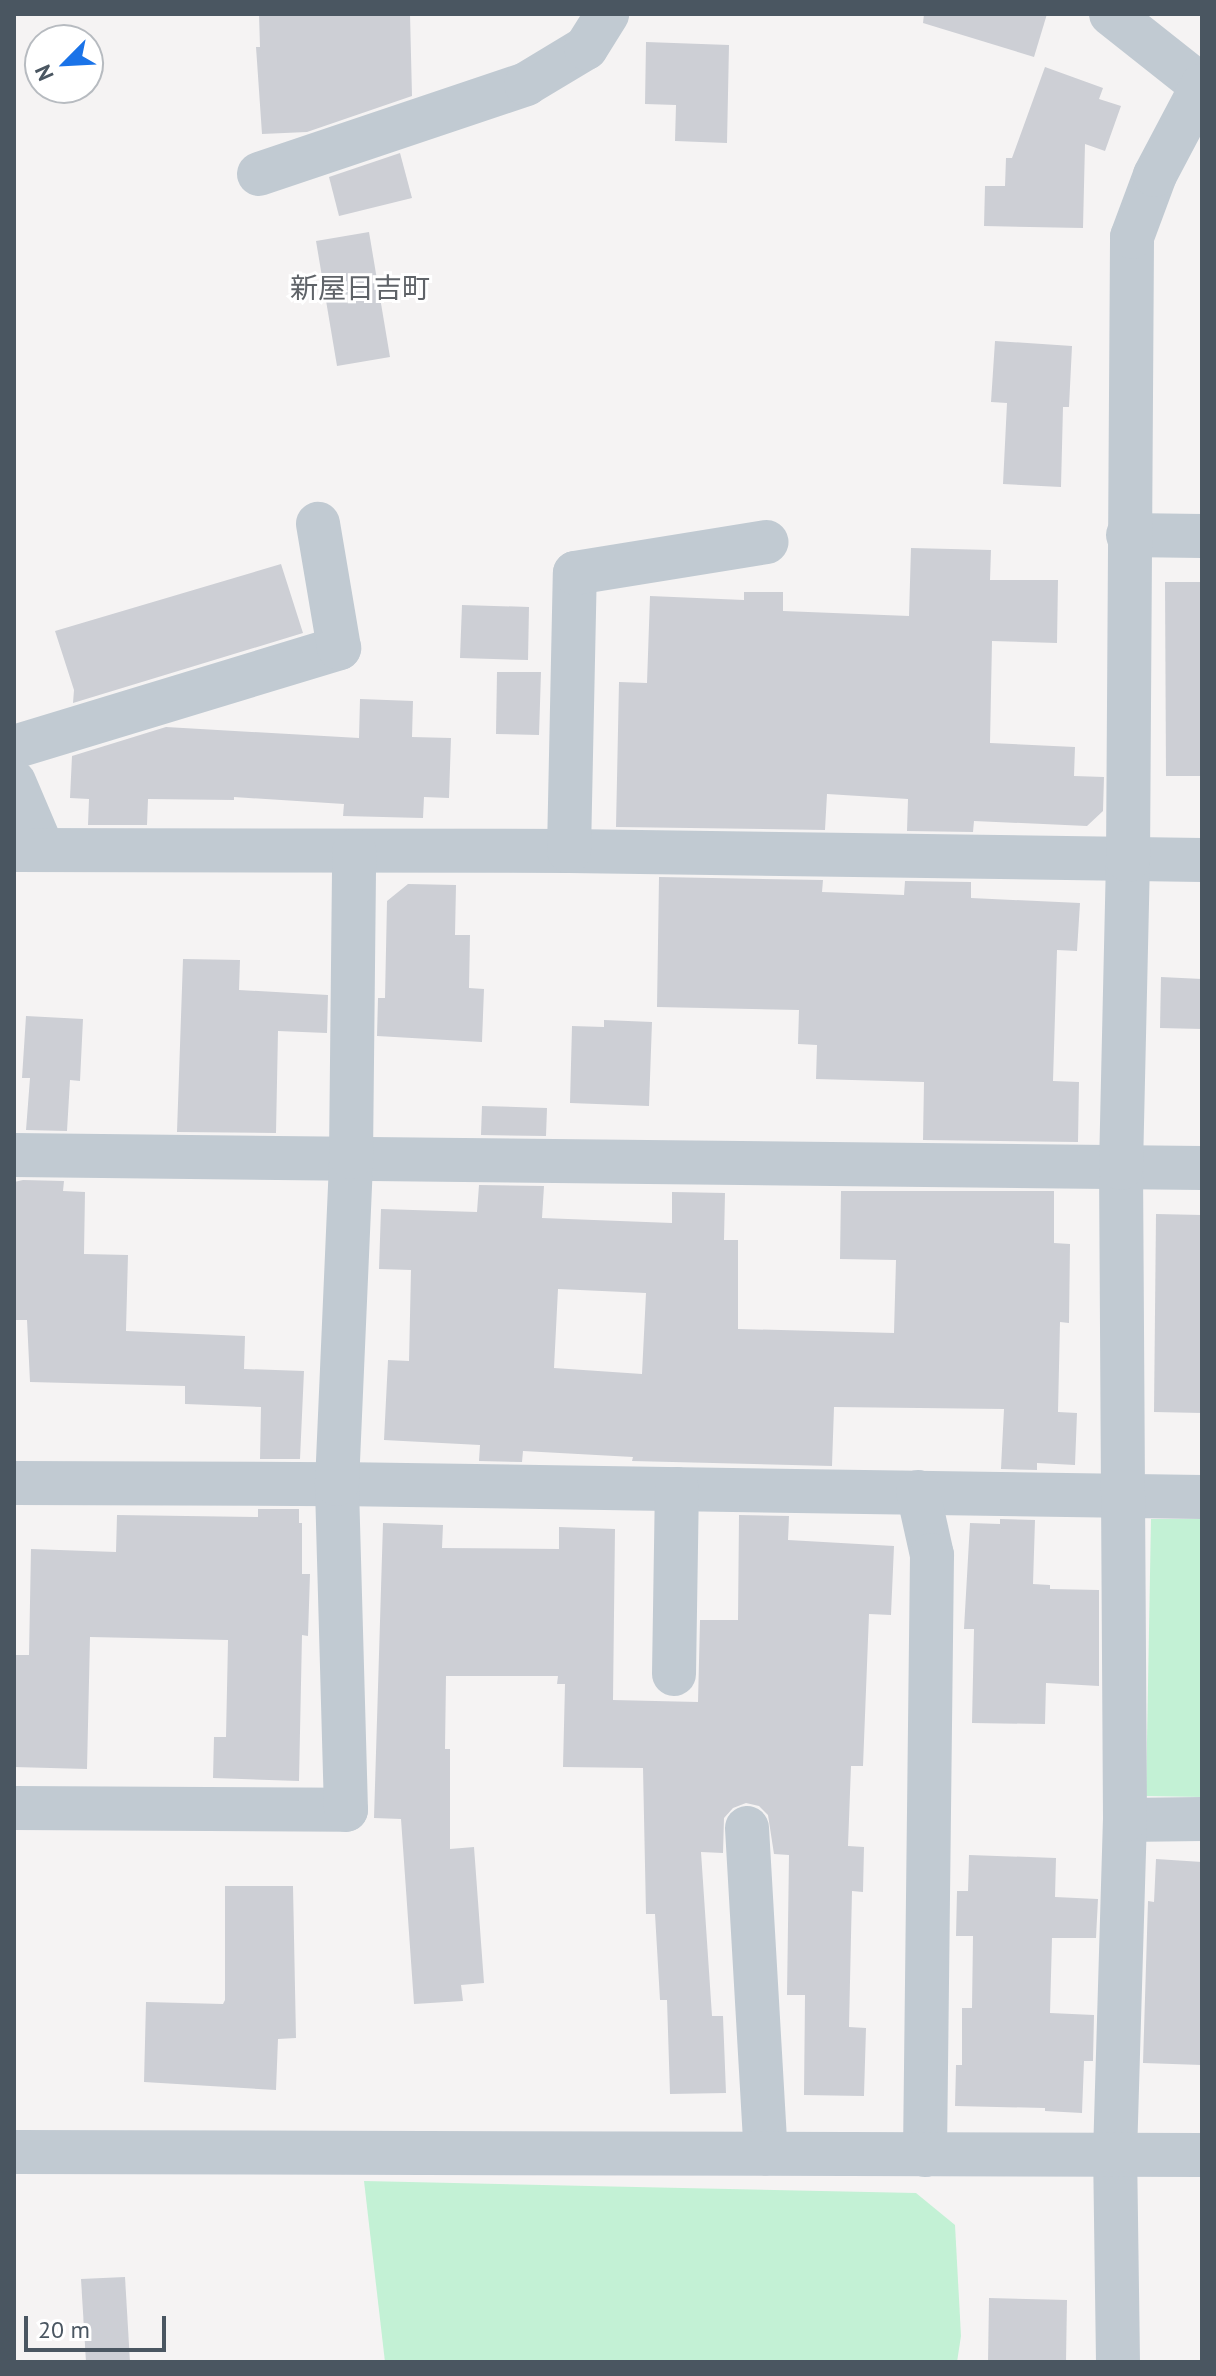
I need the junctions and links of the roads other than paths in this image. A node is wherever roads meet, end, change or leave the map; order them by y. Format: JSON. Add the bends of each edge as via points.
{"nodes":[{"id":1,"x":607,"y":14,"type":"edge"},
{"id":2,"x":1111,"y":14,"type":"edge"},
{"id":3,"x":1202,"y":86,"type":"edge"},
{"id":4,"x":259,"y":174,"type":"dead end"},
{"id":5,"x":318,"y":524,"type":"dead end"},
{"id":6,"x":1128,"y":535,"type":"junction"},
{"id":7,"x":1202,"y":536,"type":"edge"},
{"id":8,"x":767,"y":542,"type":"dead end"},
{"id":9,"x":14,"y":747,"type":"edge"},
{"id":10,"x":14,"y":782,"type":"edge"},
{"id":11,"x":29,"y":850,"type":"edge"},
{"id":12,"x":354,"y":851,"type":"junction"},
{"id":13,"x":569,"y":851,"type":"junction"},
{"id":14,"x":1128,"y":860,"type":"junction"},
{"id":15,"x":1202,"y":860,"type":"edge"},
{"id":16,"x":14,"y":1155,"type":"edge"},
{"id":17,"x":351,"y":1157,"type":"junction"},
{"id":18,"x":1121,"y":1168,"type":"junction"},
{"id":19,"x":1202,"y":1168,"type":"edge"},
{"id":20,"x":14,"y":1483,"type":"edge"},
{"id":21,"x":337,"y":1484,"type":"junction"},
{"id":22,"x":677,"y":1489,"type":"junction"},
{"id":23,"x":918,"y":1492,"type":"junction"},
{"id":24,"x":1121,"y":1496,"type":"junction"},
{"id":25,"x":1202,"y":1497,"type":"edge"},
{"id":26,"x":674,"y":1674,"type":"dead end"},
{"id":27,"x":14,"y":1808,"type":"edge"},
{"id":28,"x":1202,"y":1819,"type":"edge"},
{"id":29,"x":1125,"y":1820,"type":"junction"},
{"id":30,"x":747,"y":1828,"type":"dead end"},
{"id":31,"x":14,"y":2152,"type":"edge"},
{"id":32,"x":766,"y":2153,"type":"junction"},
{"id":33,"x":925,"y":2155,"type":"junction"},
{"id":34,"x":1115,"y":2155,"type":"junction"},
{"id":35,"x":1202,"y":2155,"type":"edge"},
{"id":36,"x":1118,"y":2362,"type":"edge"}],
"edges":[{"from":1,"to":4,"type":"street","via":[[586,48],[526,84]]},
{"from":2,"to":3,"type":"street"},
{"from":3,"to":6,"type":"street","via":[[1155,175],[1132,237]]},
{"from":5,"to":9,"type":"street","via":[[339,648]]},
{"from":6,"to":7,"type":"street"},
{"from":6,"to":14,"type":"street"},
{"from":8,"to":13,"type":"street","via":[[575,573]]},
{"from":10,"to":11,"type":"street"},
{"from":11,"to":12,"type":"street"},
{"from":12,"to":13,"type":"street"},
{"from":12,"to":17,"type":"street"},
{"from":13,"to":14,"type":"street"},
{"from":14,"to":15,"type":"street"},
{"from":14,"to":18,"type":"street"},
{"from":16,"to":17,"type":"street"},
{"from":17,"to":18,"type":"street"},
{"from":17,"to":21,"type":"street"},
{"from":18,"to":19,"type":"street"},
{"from":18,"to":24,"type":"street"},
{"from":20,"to":21,"type":"street"},
{"from":21,"to":22,"type":"street"},
{"from":21,"to":27,"type":"street","via":[[346,1810]]},
{"from":22,"to":23,"type":"street"},
{"from":22,"to":26,"type":"street"},
{"from":23,"to":24,"type":"street"},
{"from":23,"to":33,"type":"street","via":[[932,1555]]},
{"from":24,"to":25,"type":"street"},
{"from":24,"to":29,"type":"street"},
{"from":28,"to":29,"type":"street"},
{"from":29,"to":34,"type":"street"},
{"from":30,"to":32,"type":"street"},
{"from":31,"to":32,"type":"street"},
{"from":32,"to":33,"type":"street"},
{"from":33,"to":34,"type":"street"},
{"from":34,"to":35,"type":"street"},
{"from":34,"to":36,"type":"street"}]}
